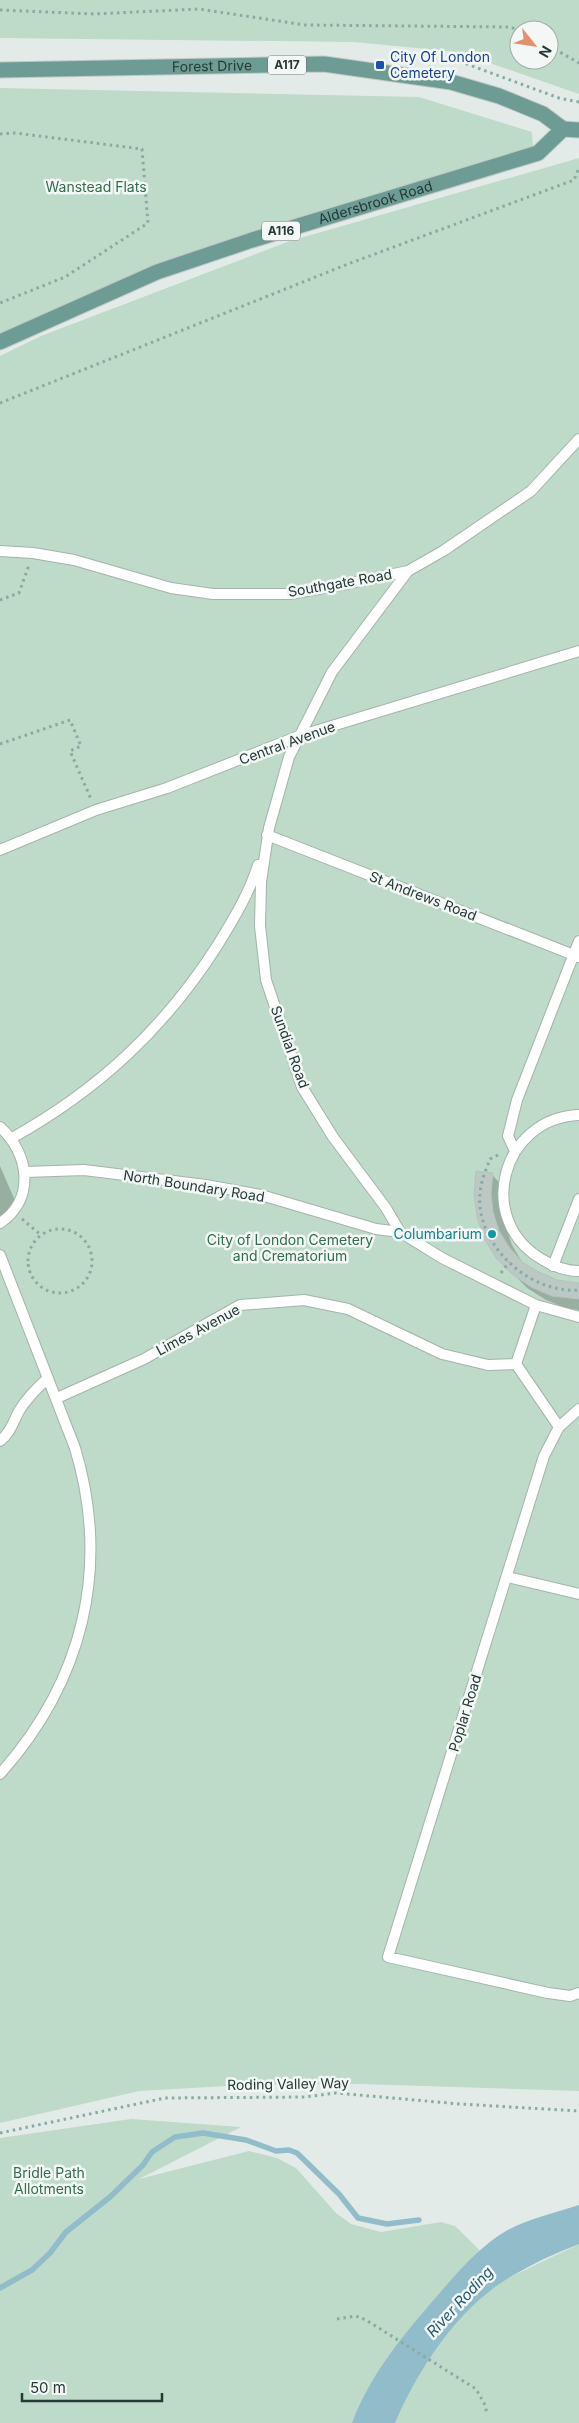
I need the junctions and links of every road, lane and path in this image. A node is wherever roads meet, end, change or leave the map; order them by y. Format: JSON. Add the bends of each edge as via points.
{"nodes":[{"id":1,"x":0,"y":10,"type":"edge"},
{"id":2,"x":509,"y":27,"type":"edge"},
{"id":3,"x":559,"y":52,"type":"edge"},
{"id":4,"x":579,"y":63,"type":"edge"},
{"id":5,"x":0,"y":70,"type":"edge"},
{"id":6,"x":563,"y":129,"type":"junction"},
{"id":7,"x":579,"y":130,"type":"edge"},
{"id":8,"x":0,"y":134,"type":"edge"},
{"id":9,"x":579,"y":168,"type":"edge"},
{"id":10,"x":0,"y":303,"type":"edge"},
{"id":11,"x":0,"y":342,"type":"edge"},
{"id":12,"x":0,"y":403,"type":"edge"},
{"id":13,"x":579,"y":439,"type":"edge"},
{"id":14,"x":0,"y":551,"type":"edge"},
{"id":15,"x":33,"y":553,"type":"junction"},
{"id":16,"x":408,"y":571,"type":"junction"},
{"id":17,"x":0,"y":600,"type":"edge"},
{"id":18,"x":579,"y":651,"type":"edge"},
{"id":19,"x":299,"y":736,"type":"junction"},
{"id":20,"x":0,"y":744,"type":"edge"},
{"id":21,"x":96,"y":810,"type":"junction"},
{"id":22,"x":268,"y":835,"type":"junction"},
{"id":23,"x":0,"y":850,"type":"edge"},
{"id":24,"x":579,"y":941,"type":"edge"},
{"id":25,"x":576,"y":955,"type":"edge"},
{"id":26,"x":579,"y":1115,"type":"edge"},
{"id":27,"x":0,"y":1127,"type":"edge"},
{"id":28,"x":12,"y":1138,"type":"junction"},
{"id":29,"x":514,"y":1151,"type":"junction"},
{"id":30,"x":490,"y":1159,"type":"dead end"},
{"id":31,"x":25,"y":1172,"type":"junction"},
{"id":32,"x":483,"y":1181,"type":"dead end"},
{"id":33,"x":579,"y":1200,"type":"edge"},
{"id":34,"x":12,"y":1211,"type":"junction"},
{"id":35,"x":0,"y":1223,"type":"edge"},
{"id":36,"x":400,"y":1232,"type":"junction"},
{"id":37,"x":41,"y":1235,"type":"junction"},
{"id":38,"x":0,"y":1255,"type":"edge"},
{"id":39,"x":509,"y":1262,"type":"dead end"},
{"id":40,"x":553,"y":1266,"type":"junction"},
{"id":41,"x":505,"y":1267,"type":"dead end"},
{"id":42,"x":579,"y":1271,"type":"edge"},
{"id":43,"x":536,"y":1305,"type":"junction"},
{"id":44,"x":579,"y":1317,"type":"edge"},
{"id":45,"x":516,"y":1364,"type":"junction"},
{"id":46,"x":48,"y":1378,"type":"junction"},
{"id":47,"x":55,"y":1393,"type":"junction"},
{"id":48,"x":579,"y":1409,"type":"edge"},
{"id":49,"x":559,"y":1427,"type":"junction"},
{"id":50,"x":0,"y":1441,"type":"edge"},
{"id":51,"x":508,"y":1577,"type":"junction"},
{"id":52,"x":579,"y":1594,"type":"edge"},
{"id":53,"x":0,"y":1774,"type":"edge"},
{"id":54,"x":574,"y":1994,"type":"edge"},
{"id":55,"x":579,"y":2110,"type":"edge"},
{"id":56,"x":0,"y":2133,"type":"edge"},
{"id":57,"x":337,"y":2319,"type":"dead end"},
{"id":58,"x":487,"y":2413,"type":"dead end"}],
"edges":[{"from":1,"to":2,"type":"path","via":[[94,14],[199,8],[305,25]]},
{"from":3,"to":4,"type":"path"},
{"from":5,"to":6,"type":"main road","name":"Forest Drive","number":"A117","via":[[324,64],[451,82],[500,96],[543,114]]},
{"from":6,"to":7,"type":"main road"},
{"from":6,"to":11,"type":"main road","name":"Aldersbrook Road","number":"A116","via":[[538,153],[157,272]]},
{"from":8,"to":10,"type":"path","via":[[15,133],[142,149],[148,223],[65,277]]},
{"from":9,"to":12,"type":"path","via":[[574,180],[348,264]]},
{"from":13,"to":16,"type":"lane","name":"Southgate Road","via":[[531,491]]},
{"from":14,"to":15,"type":"lane","name":"Southgate Road"},
{"from":15,"to":16,"type":"lane","name":"Southgate Road","via":[[74,560],[171,588],[213,594],[290,594]]},
{"from":15,"to":17,"type":"path","via":[[19,593]]},
{"from":16,"to":19,"type":"lane","via":[[332,672]]},
{"from":18,"to":19,"type":"lane","name":"Central Avenue"},
{"from":19,"to":21,"type":"lane","name":"Central Avenue","via":[[167,788]]},
{"from":19,"to":22,"type":"lane"},
{"from":20,"to":21,"type":"path","via":[[70,720],[81,746],[70,751]]},
{"from":21,"to":23,"type":"lane","name":"Central Avenue"},
{"from":22,"to":25,"type":"lane","name":"St Andrews Road"},
{"from":22,"to":28,"type":"lane","via":[[253,880],[234,918],[199,974],[163,1020],[118,1065],[75,1098]]},
{"from":22,"to":36,"type":"lane","name":"Sundial Road","via":[[261,882],[260,926],[266,980],[302,1087]]},
{"from":24,"to":25,"type":"lane"},
{"from":25,"to":29,"type":"lane","via":[[517,1100],[508,1136]]},
{"from":26,"to":29,"type":"lane","via":[[546,1122]]},
{"from":27,"to":28,"type":"lane"},
{"from":28,"to":31,"type":"lane","via":[[22,1156]]},
{"from":29,"to":40,"type":"lane","via":[[506,1172],[503,1195],[507,1218],[533,1255]]},
{"from":30,"to":32,"type":"path"},
{"from":31,"to":34,"type":"lane","via":[[18,1204]]},
{"from":31,"to":36,"type":"lane","name":"North Boundary Road","via":[[84,1170],[206,1184],[305,1207],[376,1229]]},
{"from":33,"to":40,"type":"lane"},
{"from":34,"to":35,"type":"lane"},
{"from":34,"to":37,"type":"path"},
{"from":36,"to":43,"type":"lane","name":"North Boundary Road","via":[[442,1258]]},
{"from":37,"to":37,"type":"path","via":[[50,1230],[66,1229],[80,1235],[87,1243],[91,1252],[90,1273],[76,1289],[55,1292],[45,1289],[33,1278],[28,1263],[29,1252]]},
{"from":38,"to":46,"type":"lane"},
{"from":39,"to":41,"type":"path"},
{"from":40,"to":42,"type":"lane"},
{"from":43,"to":44,"type":"lane","name":"North Boundary Road"},
{"from":43,"to":45,"type":"lane"},
{"from":45,"to":47,"type":"lane","name":"Limes Avenue","via":[[488,1365],[442,1354],[348,1310],[304,1300],[240,1305],[144,1359]]},
{"from":45,"to":49,"type":"lane"},
{"from":46,"to":47,"type":"lane"},
{"from":46,"to":50,"type":"lane","via":[[28,1399]]},
{"from":47,"to":53,"type":"lane","via":[[84,1478],[92,1552],[87,1606],[72,1658],[49,1709]]},
{"from":48,"to":49,"type":"lane"},
{"from":49,"to":51,"type":"lane","name":"Poplar Road","via":[[544,1456]]},
{"from":51,"to":52,"type":"lane"},
{"from":51,"to":54,"type":"lane","name":"Poplar Road","via":[[388,1957],[548,1993]]},
{"from":55,"to":56,"type":"path","name":"Roding Valley Way","via":[[336,2093],[305,2097],[165,2098]]},
{"from":57,"to":58,"type":"path","via":[[356,2316],[465,2382],[481,2395]]}]}
